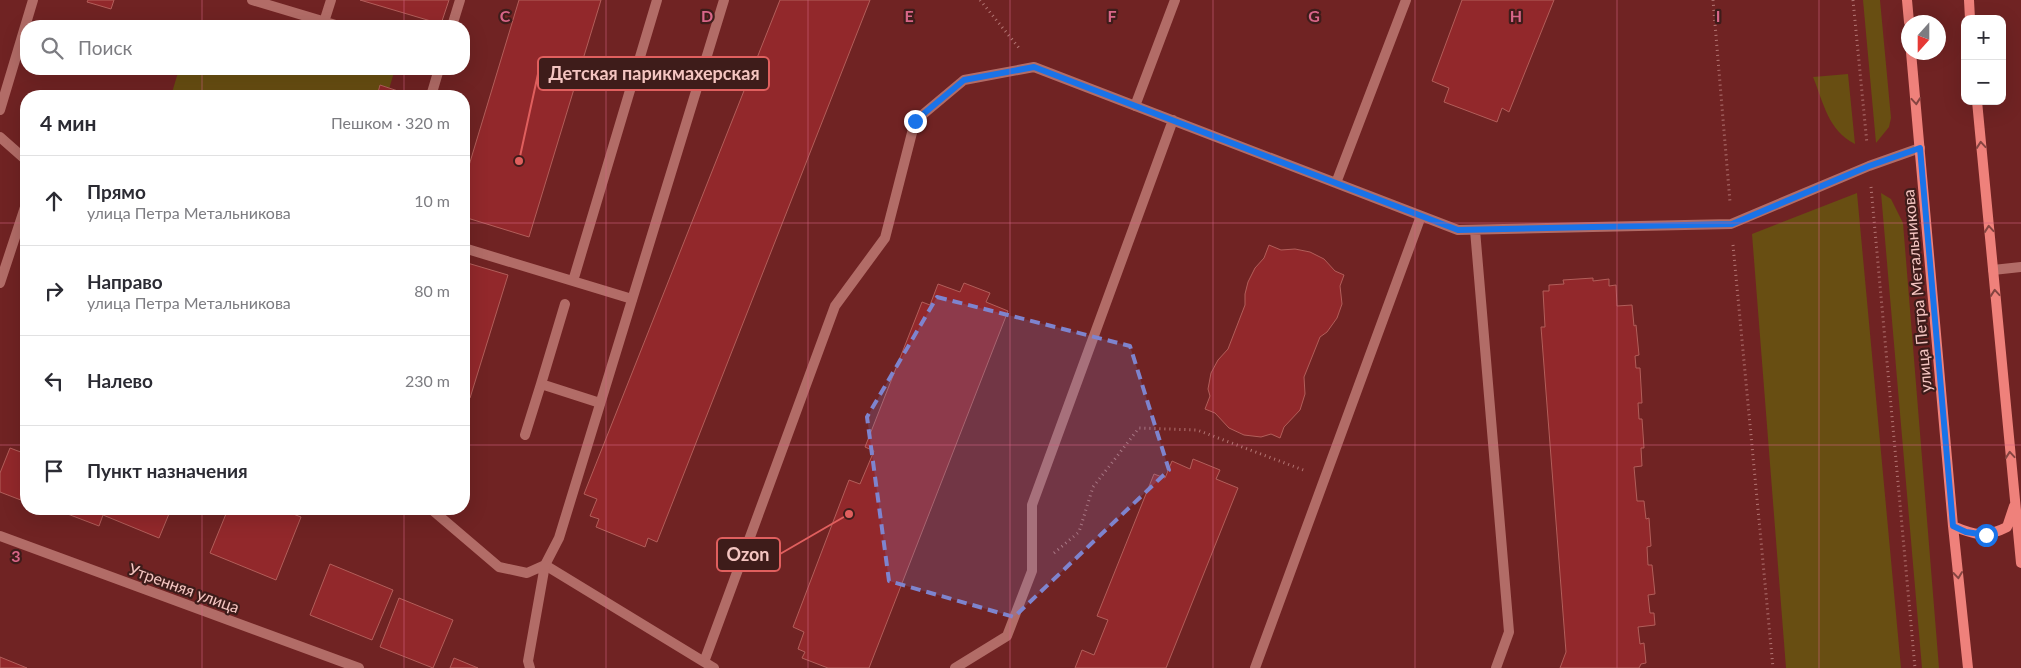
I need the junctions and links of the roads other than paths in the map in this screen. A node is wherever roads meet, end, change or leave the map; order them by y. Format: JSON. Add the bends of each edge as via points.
{"nodes":[{"id":1,"x":33,"y":0,"type":"edge"},
{"id":2,"x":252,"y":0,"type":"edge"},
{"id":3,"x":331,"y":0,"type":"edge"},
{"id":4,"x":460,"y":0,"type":"edge"},
{"id":5,"x":657,"y":0,"type":"edge"},
{"id":6,"x":724,"y":0,"type":"edge"},
{"id":7,"x":1175,"y":0,"type":"edge"},
{"id":8,"x":1406,"y":0,"type":"edge"},
{"id":9,"x":1906,"y":0,"type":"edge"},
{"id":10,"x":1968,"y":0,"type":"edge"},
{"id":11,"x":1907,"y":15,"type":"edge"},
{"id":12,"x":1970,"y":15,"type":"edge"},
{"id":13,"x":27,"y":20,"type":"edge"},
{"id":14,"x":317,"y":20,"type":"edge"},
{"id":15,"x":325,"y":20,"type":"edge"},
{"id":16,"x":454,"y":20,"type":"edge"},
{"id":17,"x":20,"y":43,"type":"edge"},
{"id":18,"x":1912,"y":60,"type":"edge"},
{"id":19,"x":437,"y":75,"type":"edge"},
{"id":20,"x":432,"y":90,"type":"edge"},
{"id":21,"x":1978,"y":105,"type":"edge"},
{"id":22,"x":1135,"y":106,"type":"junction"},
{"id":23,"x":0,"y":110,"type":"edge"},
{"id":24,"x":1173,"y":120,"type":"junction"},
{"id":25,"x":0,"y":137,"type":"edge"},
{"id":26,"x":1920,"y":148,"type":"junction"},
{"id":27,"x":20,"y":155,"type":"edge"},
{"id":28,"x":1336,"y":183,"type":"junction"},
{"id":29,"x":1421,"y":216,"type":"junction"},
{"id":30,"x":20,"y":222,"type":"edge"},
{"id":31,"x":1475,"y":230,"type":"junction"},
{"id":32,"x":470,"y":250,"type":"edge"},
{"id":33,"x":2021,"y":267,"type":"edge"},
{"id":34,"x":1993,"y":270,"type":"junction"},
{"id":35,"x":573,"y":281,"type":"junction"},
{"id":36,"x":0,"y":283,"type":"edge"},
{"id":37,"x":632,"y":299,"type":"junction"},
{"id":38,"x":565,"y":304,"type":"dead end"},
{"id":39,"x":541,"y":384,"type":"junction"},
{"id":40,"x":600,"y":403,"type":"junction"},
{"id":41,"x":525,"y":435,"type":"dead end"},
{"id":42,"x":2015,"y":503,"type":"junction"},
{"id":43,"x":438,"y":515,"type":"edge"},
{"id":44,"x":1953,"y":526,"type":"junction"},
{"id":45,"x":0,"y":536,"type":"edge"},
{"id":46,"x":2021,"y":563,"type":"edge"},
{"id":47,"x":545,"y":565,"type":"junction"},
{"id":48,"x":704,"y":662,"type":"junction"},
{"id":49,"x":529,"y":665,"type":"edge"},
{"id":50,"x":358,"y":668,"type":"edge"},
{"id":51,"x":714,"y":668,"type":"edge"},
{"id":52,"x":955,"y":668,"type":"edge"},
{"id":53,"x":1255,"y":668,"type":"edge"},
{"id":54,"x":1496,"y":668,"type":"edge"},
{"id":55,"x":1968,"y":668,"type":"edge"}],
"edges":[{"from":1,"to":13,"type":"street"},
{"from":2,"to":14,"type":"street"},
{"from":3,"to":15,"type":"street"},
{"from":4,"to":16,"type":"street"},
{"from":5,"to":35,"type":"street"},
{"from":6,"to":37,"type":"street"},
{"from":7,"to":22,"type":"street"},
{"from":8,"to":28,"type":"street"},
{"from":9,"to":11,"type":"main road"},
{"from":10,"to":12,"type":"main road"},
{"from":17,"to":23,"type":"street"},
{"from":18,"to":26,"type":"main road","name":"улица Петра Метальникова","one_way":true},
{"from":19,"to":20,"type":"street"},
{"from":34,"to":21,"type":"main road","one_way":true},
{"from":22,"to":24,"type":"street"},
{"from":22,"to":48,"type":"street","via":[[1034,67],[964,80],[915,121],[885,238],[835,306]]},
{"from":24,"to":28,"type":"street"},
{"from":24,"to":52,"type":"street","via":[[1032,505],[1032,571],[1007,636]]},
{"from":25,"to":27,"type":"street"},
{"from":26,"to":31,"type":"street","via":[[1732,224]]},
{"from":26,"to":44,"type":"main road","name":"улица Петра Метальникова"},
{"from":28,"to":29,"type":"street"},
{"from":29,"to":31,"type":"street","via":[[1458,230]]},
{"from":29,"to":53,"type":"street"},
{"from":30,"to":36,"type":"street"},
{"from":31,"to":54,"type":"street","via":[[1509,632]]},
{"from":32,"to":35,"type":"street"},
{"from":33,"to":34,"type":"street"},
{"from":42,"to":34,"type":"main road","one_way":true},
{"from":35,"to":37,"type":"street"},
{"from":37,"to":40,"type":"street"},
{"from":38,"to":39,"type":"street"},
{"from":39,"to":40,"type":"street"},
{"from":39,"to":41,"type":"street"},
{"from":40,"to":47,"type":"street","via":[[558,538]]},
{"from":42,"to":44,"type":"main road","via":[[2006,527],[1998,532],[1986,535]]},
{"from":42,"to":46,"type":"main road"},
{"from":43,"to":47,"type":"street","via":[[499,567],[527,573]]},
{"from":44,"to":55,"type":"main road","name":"улица Петра Метальникова","one_way":true},
{"from":45,"to":50,"type":"street","name":"Утренняя улица"},
{"from":47,"to":48,"type":"street"},
{"from":47,"to":49,"type":"street"},
{"from":48,"to":51,"type":"street"}]}
